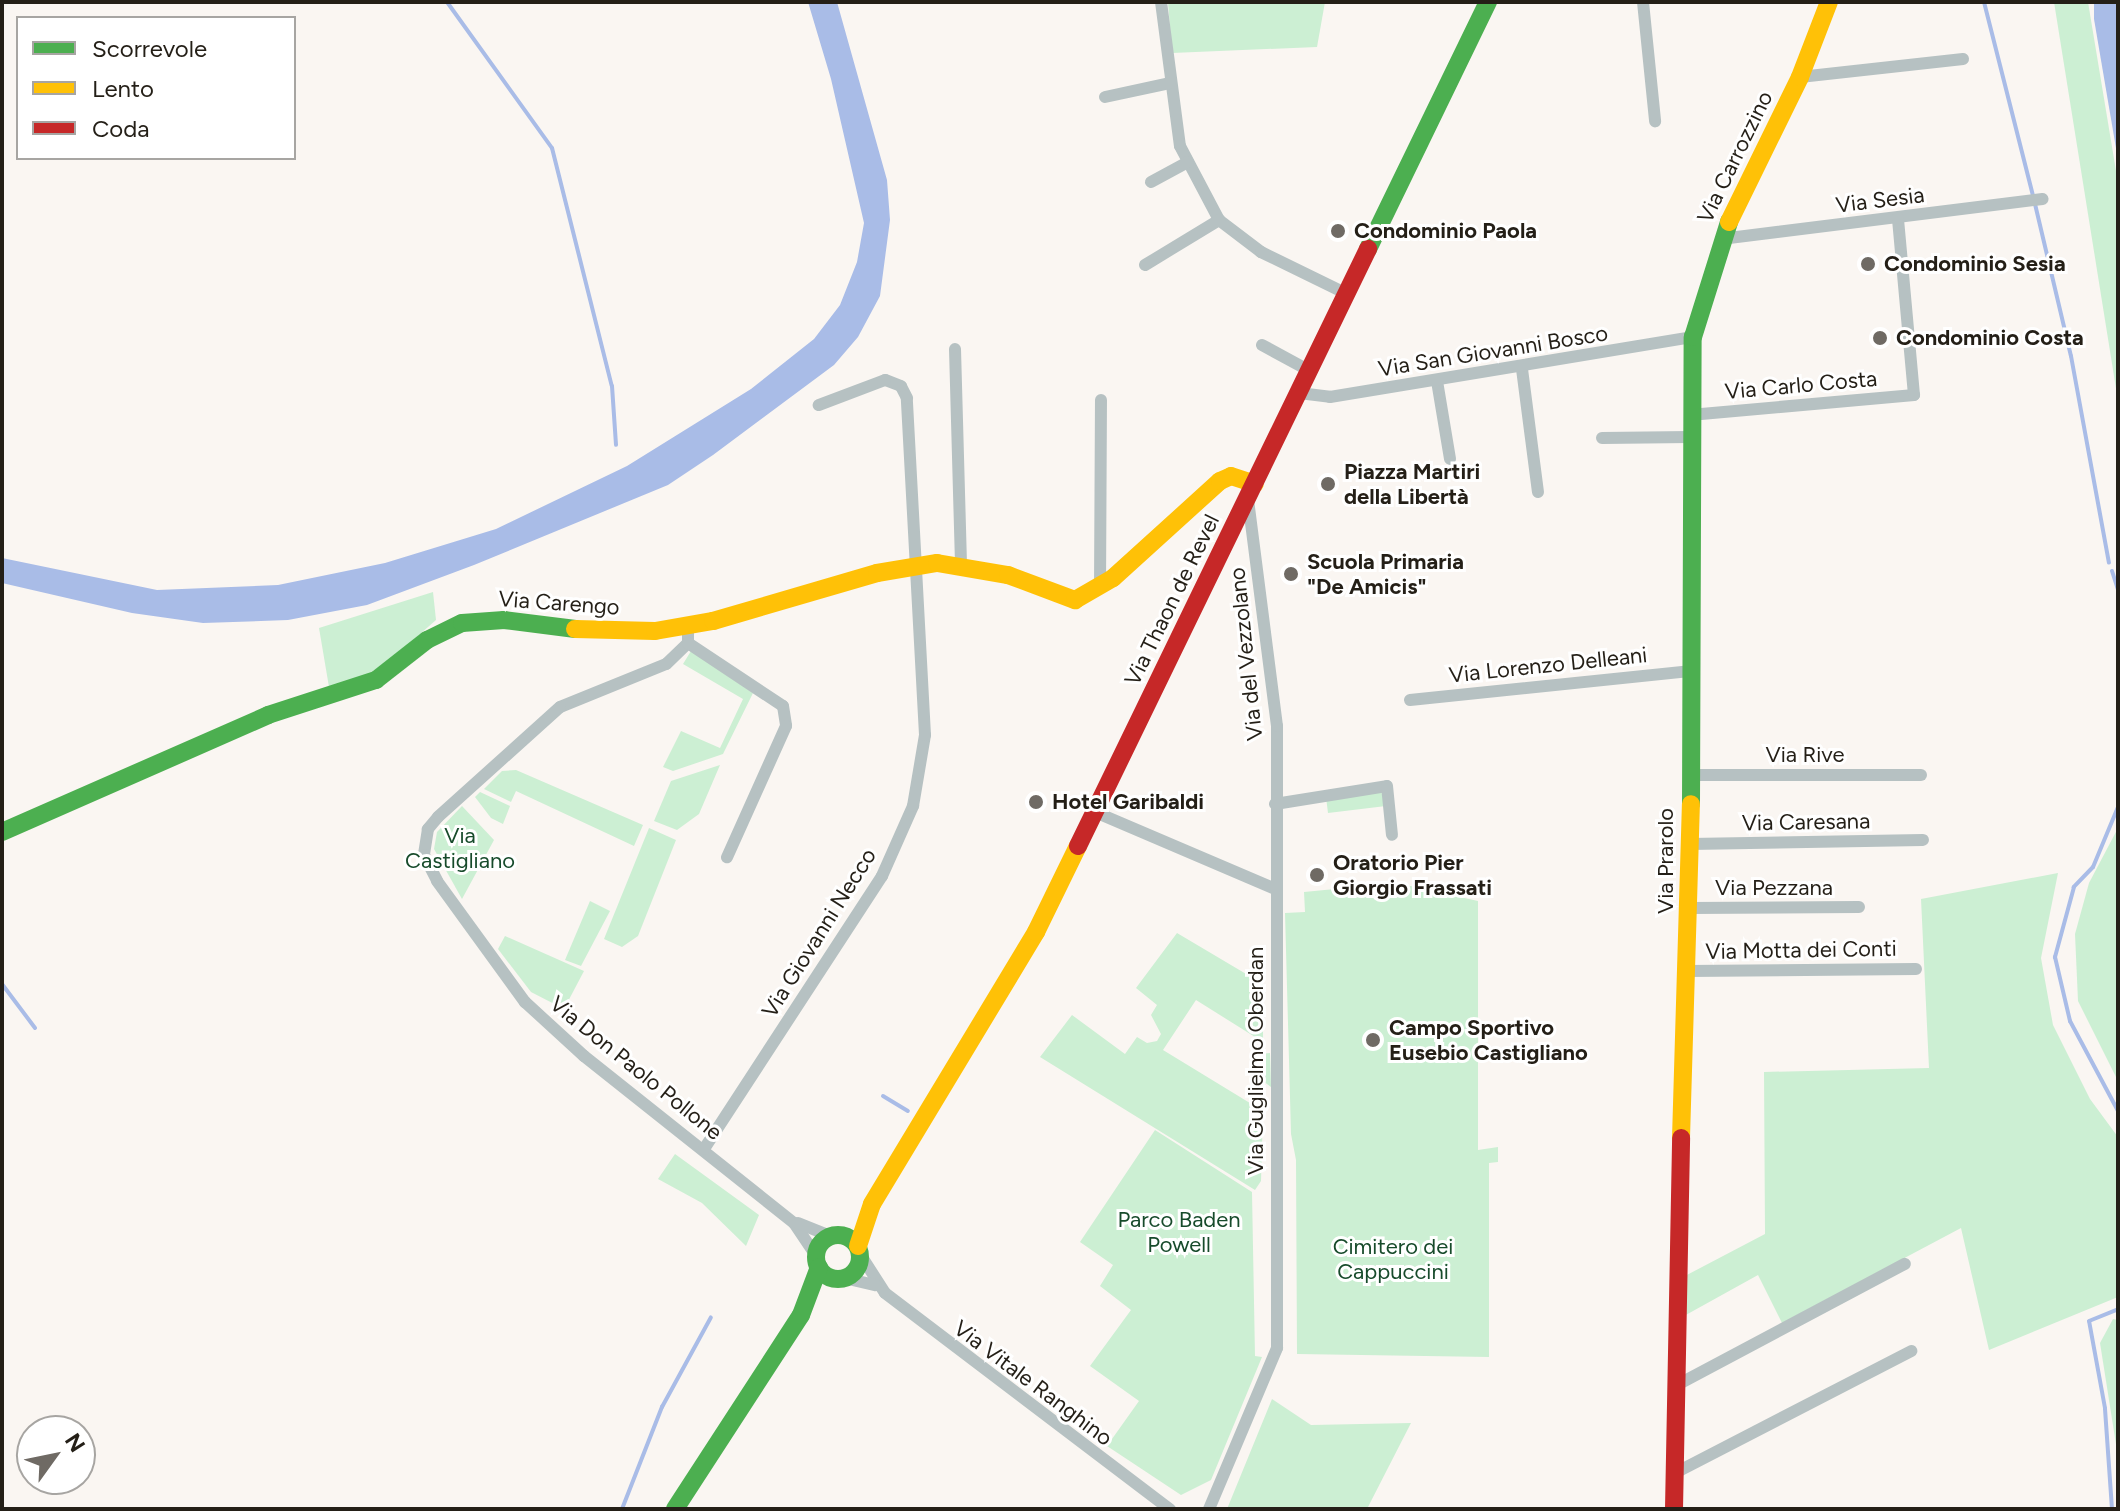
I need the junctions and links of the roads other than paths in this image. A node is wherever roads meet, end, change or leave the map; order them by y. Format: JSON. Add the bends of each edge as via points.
{"nodes":[{"id":1,"x":1161,"y":2,"type":"edge"},
{"id":2,"x":1488,"y":2,"type":"edge"},
{"id":3,"x":1643,"y":2,"type":"edge"},
{"id":4,"x":1829,"y":2,"type":"edge"},
{"id":5,"x":1963,"y":59,"type":"dead end"},
{"id":6,"x":1800,"y":77,"type":"junction"},
{"id":7,"x":1170,"y":83,"type":"junction"},
{"id":8,"x":1105,"y":97,"type":"dead end"},
{"id":9,"x":1655,"y":121,"type":"dead end"},
{"id":10,"x":1188,"y":162,"type":"junction"},
{"id":11,"x":1151,"y":182,"type":"dead end"},
{"id":12,"x":2043,"y":199,"type":"dead end"},
{"id":13,"x":1898,"y":218,"type":"junction"},
{"id":14,"x":1219,"y":220,"type":"junction"},
{"id":15,"x":1721,"y":239,"type":"junction"},
{"id":16,"x":1145,"y":265,"type":"dead end"},
{"id":17,"x":1347,"y":294,"type":"junction"},
{"id":18,"x":1693,"y":337,"type":"junction"},
{"id":19,"x":1262,"y":345,"type":"dead end"},
{"id":20,"x":955,"y":349,"type":"dead end"},
{"id":21,"x":1522,"y":369,"type":"junction"},
{"id":22,"x":1310,"y":371,"type":"junction"},
{"id":23,"x":1437,"y":381,"type":"junction"},
{"id":24,"x":1299,"y":393,"type":"junction"},
{"id":25,"x":1101,"y":400,"type":"dead end"},
{"id":26,"x":819,"y":405,"type":"dead end"},
{"id":27,"x":1690,"y":415,"type":"junction"},
{"id":28,"x":1690,"y":437,"type":"junction"},
{"id":29,"x":1602,"y":438,"type":"dead end"},
{"id":30,"x":1450,"y":459,"type":"dead end"},
{"id":31,"x":1252,"y":492,"type":"junction"},
{"id":32,"x":1538,"y":492,"type":"dead end"},
{"id":33,"x":917,"y":565,"type":"junction"},
{"id":34,"x":961,"y":565,"type":"junction"},
{"id":35,"x":1100,"y":588,"type":"junction"},
{"id":36,"x":688,"y":634,"type":"junction"},
{"id":37,"x":1690,"y":671,"type":"junction"},
{"id":38,"x":1410,"y":700,"type":"dead end"},
{"id":39,"x":1690,"y":775,"type":"junction"},
{"id":40,"x":1921,"y":775,"type":"dead end"},
{"id":41,"x":1275,"y":804,"type":"junction"},
{"id":42,"x":1095,"y":812,"type":"junction"},
{"id":43,"x":2,"y":832,"type":"edge"},
{"id":44,"x":1392,"y":835,"type":"dead end"},
{"id":45,"x":1923,"y":840,"type":"dead end"},
{"id":46,"x":1690,"y":844,"type":"junction"},
{"id":47,"x":727,"y":857,"type":"dead end"},
{"id":48,"x":1273,"y":888,"type":"junction"},
{"id":49,"x":1859,"y":907,"type":"dead end"},
{"id":50,"x":1690,"y":908,"type":"junction"},
{"id":51,"x":1916,"y":969,"type":"dead end"},
{"id":52,"x":1687,"y":971,"type":"junction"},
{"id":53,"x":704,"y":1149,"type":"junction"},
{"id":54,"x":872,"y":1204,"type":"junction"},
{"id":55,"x":794,"y":1223,"type":"junction"},
{"id":56,"x":834,"y":1235,"type":"junction"},
{"id":57,"x":859,"y":1250,"type":"junction"},
{"id":58,"x":818,"y":1261,"type":"junction"},
{"id":59,"x":1905,"y":1264,"type":"dead end"},
{"id":60,"x":842,"y":1278,"type":"junction"},
{"id":61,"x":875,"y":1285,"type":"junction"},
{"id":62,"x":801,"y":1315,"type":"junction"},
{"id":63,"x":1911,"y":1351,"type":"dead end"},
{"id":64,"x":1677,"y":1385,"type":"junction"},
{"id":65,"x":1675,"y":1473,"type":"junction"},
{"id":66,"x":675,"y":1509,"type":"edge"},
{"id":67,"x":1170,"y":1509,"type":"edge"},
{"id":68,"x":1209,"y":1509,"type":"edge"},
{"id":69,"x":1674,"y":1509,"type":"edge"}],
"edges":[{"from":1,"to":7,"type":"street"},
{"from":2,"to":17,"type":"street","name":"Via Thaon de Revel"},
{"from":3,"to":9,"type":"street"},
{"from":4,"to":6,"type":"street","name":"Via Carrozzino"},
{"from":5,"to":6,"type":"street"},
{"from":6,"to":15,"type":"street","name":"Via Carrozzino"},
{"from":7,"to":8,"type":"street"},
{"from":7,"to":10,"type":"street"},
{"from":10,"to":11,"type":"street"},
{"from":10,"to":14,"type":"street"},
{"from":12,"to":13,"type":"street","name":"Via Sesia"},
{"from":13,"to":15,"type":"street","name":"Via Sesia"},
{"from":13,"to":27,"type":"street","name":"Via Carlo Costa","via":[[1914,395]]},
{"from":14,"to":16,"type":"street"},
{"from":14,"to":17,"type":"street","via":[[1261,252]]},
{"from":15,"to":18,"type":"street","name":"Via Carrozzino"},
{"from":17,"to":22,"type":"street","name":"Via Thaon de Revel"},
{"from":18,"to":21,"type":"street","name":"Via San Giovanni Bosco"},
{"from":18,"to":27,"type":"street","name":"Via Prarolo"},
{"from":19,"to":22,"type":"street"},
{"from":20,"to":34,"type":"street"},
{"from":21,"to":23,"type":"street","name":"Via San Giovanni Bosco"},
{"from":21,"to":32,"type":"street"},
{"from":22,"to":24,"type":"street","name":"Via Thaon de Revel"},
{"from":23,"to":24,"type":"street","name":"Via San Giovanni Bosco","via":[[1330,397]]},
{"from":23,"to":30,"type":"street"},
{"from":24,"to":31,"type":"street","name":"Via Thaon de Revel"},
{"from":25,"to":35,"type":"street"},
{"from":26,"to":33,"type":"street","name":"Via Giovanni Necco","via":[[885,380],[901,386],[907,398]]},
{"from":27,"to":28,"type":"street","name":"Via Prarolo"},
{"from":28,"to":29,"type":"street"},
{"from":28,"to":37,"type":"street","name":"Via Prarolo"},
{"from":31,"to":35,"type":"street","name":"Via Carengo","via":[[1231,476],[1220,481]]},
{"from":31,"to":41,"type":"street","name":"Via del Vezzolano","via":[[1277,726]]},
{"from":31,"to":42,"type":"street","name":"Via Thaon de Revel"},
{"from":33,"to":34,"type":"street","name":"Via Carengo"},
{"from":33,"to":36,"type":"street","name":"Via Carengo"},
{"from":33,"to":53,"type":"street","name":"Via Giovanni Necco","via":[[925,735],[913,806],[882,876]]},
{"from":34,"to":35,"type":"street","name":"Via Carengo","via":[[1008,575],[1065,598],[1089,596]]},
{"from":36,"to":43,"type":"street","name":"Via Carengo","via":[[613,633],[504,620],[462,623],[427,640],[376,680],[268,715]]},
{"from":36,"to":47,"type":"street","via":[[783,706],[786,726]]},
{"from":36,"to":53,"type":"street","name":"Via Don Paolo Pollone","via":[[666,664],[560,707],[438,817],[424,845],[429,869],[525,1002],[584,1056]]},
{"from":37,"to":38,"type":"street","name":"Via Lorenzo Delleani"},
{"from":37,"to":39,"type":"street","name":"Via Prarolo"},
{"from":39,"to":40,"type":"street","name":"Via Rive"},
{"from":39,"to":46,"type":"street","name":"Via Prarolo"},
{"from":41,"to":44,"type":"street","via":[[1387,786]]},
{"from":41,"to":48,"type":"street","name":"Via del Vezzolano"},
{"from":42,"to":48,"type":"street"},
{"from":42,"to":54,"type":"street","name":"Via Thaon de Revel","via":[[1036,932]]},
{"from":45,"to":46,"type":"street","name":"Via Caresana"},
{"from":46,"to":50,"type":"street","name":"Via Prarolo"},
{"from":48,"to":68,"type":"street","name":"Via Guglielmo Oberdan","via":[[1277,1348]]},
{"from":49,"to":50,"type":"street","name":"Via Pezzana"},
{"from":50,"to":52,"type":"street","name":"Via Prarolo"},
{"from":51,"to":52,"type":"street","name":"Via Motta dei Conti"},
{"from":52,"to":64,"type":"street","name":"Via Prarolo"},
{"from":53,"to":55,"type":"street","name":"Via Don Paolo Pollone"},
{"from":54,"to":56,"type":"street","name":"Via Thaon de Revel"},
{"from":54,"to":57,"type":"street","name":"Via Thaon de Revel"},
{"from":55,"to":56,"type":"street","name":"Via Don Paolo Pollone"},
{"from":55,"to":58,"type":"street","name":"Via Don Paolo Pollone"},
{"from":56,"to":57,"type":"street"},
{"from":56,"to":58,"type":"street","name":"Via Thaon de Revel"},
{"from":57,"to":60,"type":"street","name":"Via Thaon de Revel","via":[[855,1270]]},
{"from":57,"to":61,"type":"street","name":"Via Vitale Ranghino"},
{"from":58,"to":60,"type":"street"},
{"from":58,"to":62,"type":"street","name":"Via Thaon de Revel"},
{"from":59,"to":64,"type":"street"},
{"from":60,"to":61,"type":"street","name":"Via Vitale Ranghino"},
{"from":60,"to":62,"type":"street","name":"Via Thaon de Revel"},
{"from":61,"to":67,"type":"street","name":"Via Vitale Ranghino","via":[[1026,1405]]},
{"from":62,"to":66,"type":"street"},
{"from":63,"to":65,"type":"street"},
{"from":64,"to":65,"type":"street","name":"Via Prarolo"},
{"from":65,"to":69,"type":"street","name":"Via Prarolo"}]}
